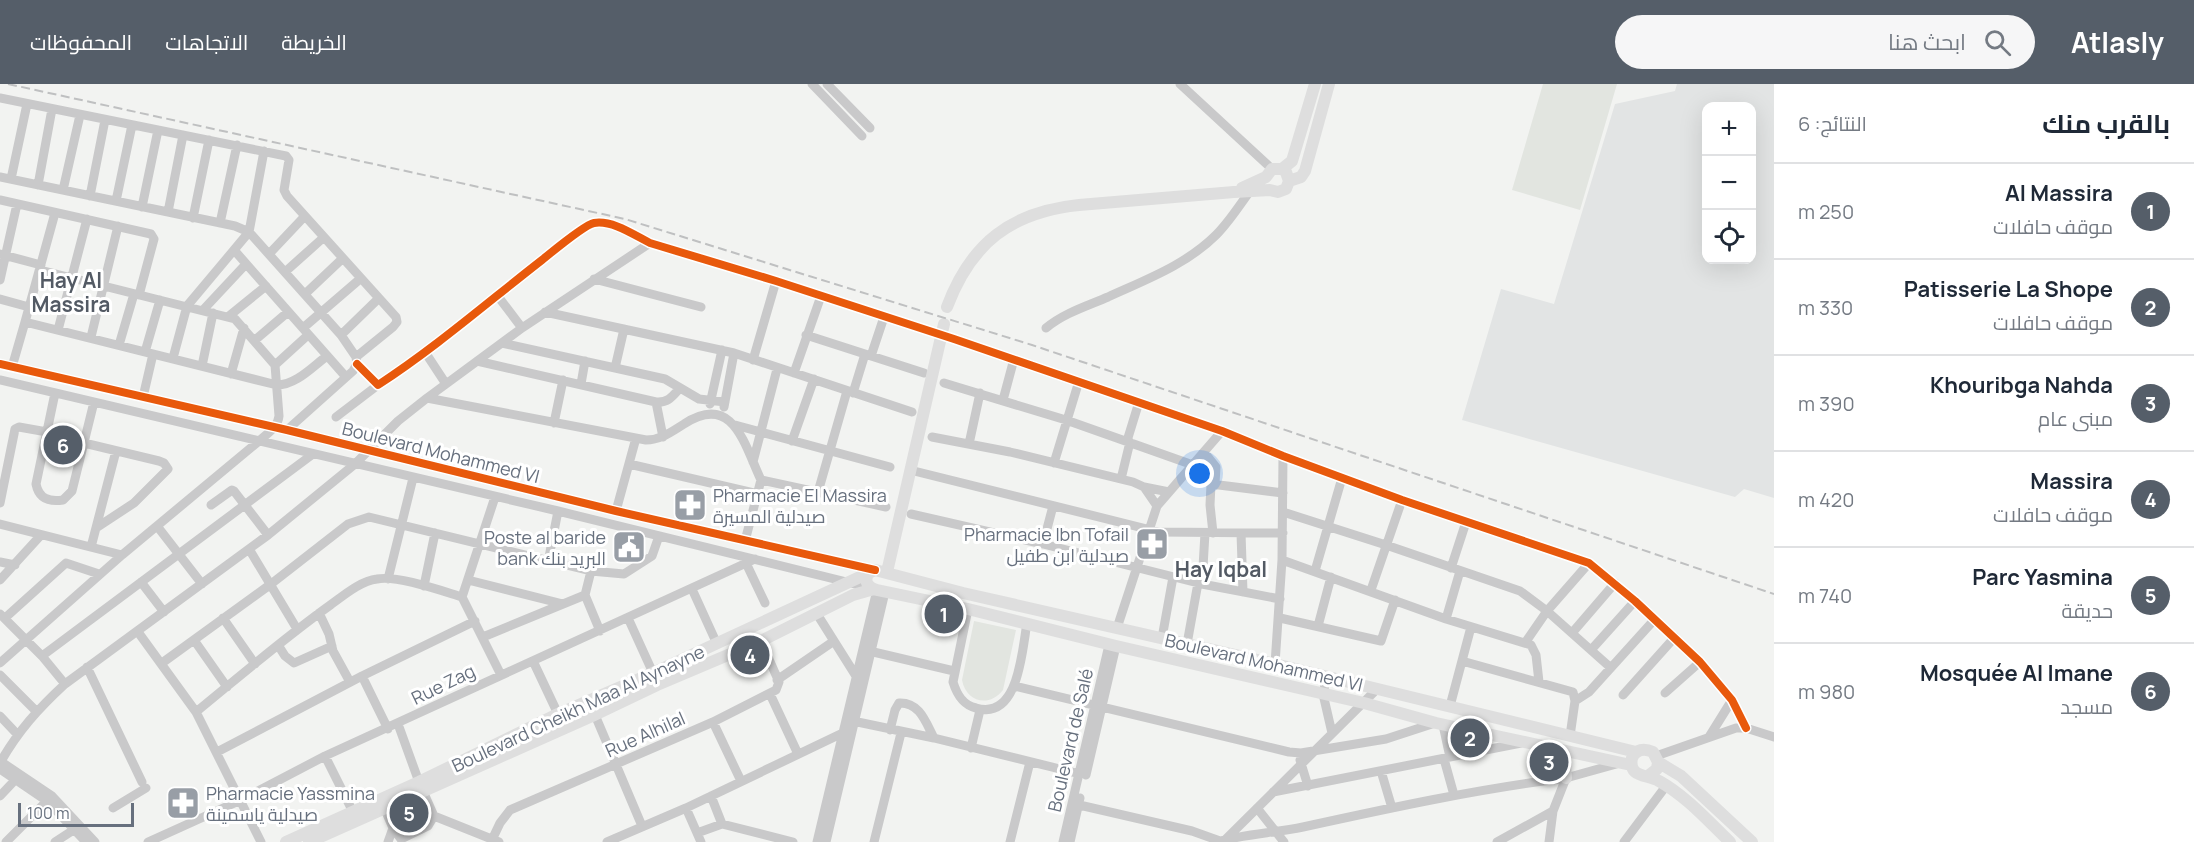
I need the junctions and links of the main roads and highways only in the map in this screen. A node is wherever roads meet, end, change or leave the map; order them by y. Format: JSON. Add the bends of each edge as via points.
{"nodes":[{"id":1,"x":1315,"y":84,"type":"edge"},
{"id":2,"x":1329,"y":84,"type":"edge"},
{"id":3,"x":1299,"y":141,"type":"junction"},
{"id":4,"x":1312,"y":145,"type":"junction"},
{"id":5,"x":1273,"y":172,"type":"junction"},
{"id":6,"x":1289,"y":181,"type":"junction"},
{"id":7,"x":1270,"y":190,"type":"junction"},
{"id":8,"x":1234,"y":192,"type":"junction"},
{"id":9,"x":947,"y":307,"type":"dead end"},
{"id":10,"x":944,"y":324,"type":"dead end"},
{"id":11,"x":880,"y":572,"type":"junction"},
{"id":12,"x":879,"y":590,"type":"junction"},
{"id":13,"x":1564,"y":752,"type":"junction"},
{"id":14,"x":1657,"y":759,"type":"junction"},
{"id":15,"x":1630,"y":760,"type":"junction"},
{"id":16,"x":1648,"y":776,"type":"junction"},
{"id":17,"x":1566,"y":778,"type":"road end"},
{"id":18,"x":421,"y":787,"type":"junction"},
{"id":19,"x":383,"y":805,"type":"junction"},
{"id":20,"x":286,"y":842,"type":"edge"},
{"id":21,"x":309,"y":842,"type":"edge"},
{"id":22,"x":1730,"y":842,"type":"edge"},
{"id":23,"x":1752,"y":842,"type":"edge"}],
"edges":[{"from":1,"to":3,"type":"main road"},
{"from":2,"to":4,"type":"main road"},
{"from":3,"to":4,"type":"main road"},
{"from":3,"to":5,"type":"main road","via":[[1292,161]]},
{"from":4,"to":6,"type":"main road","via":[[1301,177]]},
{"from":5,"to":6,"type":"main road","via":[[1286,172]]},
{"from":5,"to":7,"type":"main road","via":[[1267,186]]},
{"from":5,"to":8,"type":"main road"},
{"from":6,"to":7,"type":"main road","via":[[1286,189]]},
{"from":7,"to":8,"type":"main road"},
{"from":8,"to":9,"type":"main road","via":[[1059,207],[1030,215],[1004,228],[976,253]]},
{"from":10,"to":11,"type":"main road","via":[[910,470]]},
{"from":11,"to":12,"type":"main road","via":[[866,581]]},
{"from":11,"to":12,"type":"main road","via":[[894,578],[895,584],[892,590]]},
{"from":11,"to":15,"type":"main road","name":"Boulevard Mohammed VI","via":[[1570,736]]},
{"from":11,"to":18,"type":"main road","name":"Boulevard Cheikh Maa Al Aynayne","via":[[558,714]]},
{"from":12,"to":13,"type":"main road","name":"Boulevard Mohammed VI"},
{"from":12,"to":18,"type":"main road","name":"Boulevard Cheikh Maa Al Aynayne","via":[[854,595],[595,715]]},
{"from":13,"to":15,"type":"main road","name":"Boulevard Mohammed VI"},
{"from":13,"to":17,"type":"main road"},
{"from":14,"to":15,"type":"main road","via":[[1647,749]]},
{"from":14,"to":16,"type":"main road","via":[[1657,769]]},
{"from":14,"to":23,"type":"main road"},
{"from":15,"to":16,"type":"main road","via":[[1637,774]]},
{"from":16,"to":22,"type":"main road","via":[[1666,786]]},
{"from":18,"to":19,"type":"main road","name":"Boulevard Cheikh Maa Al Aynayne"},
{"from":19,"to":20,"type":"main road","name":"Boulevard Cheikh Maa Al Aynayne","via":[[353,812]]},
{"from":19,"to":21,"type":"main road","name":"Boulevard Cheikh Maa Al Aynayne"}]}
